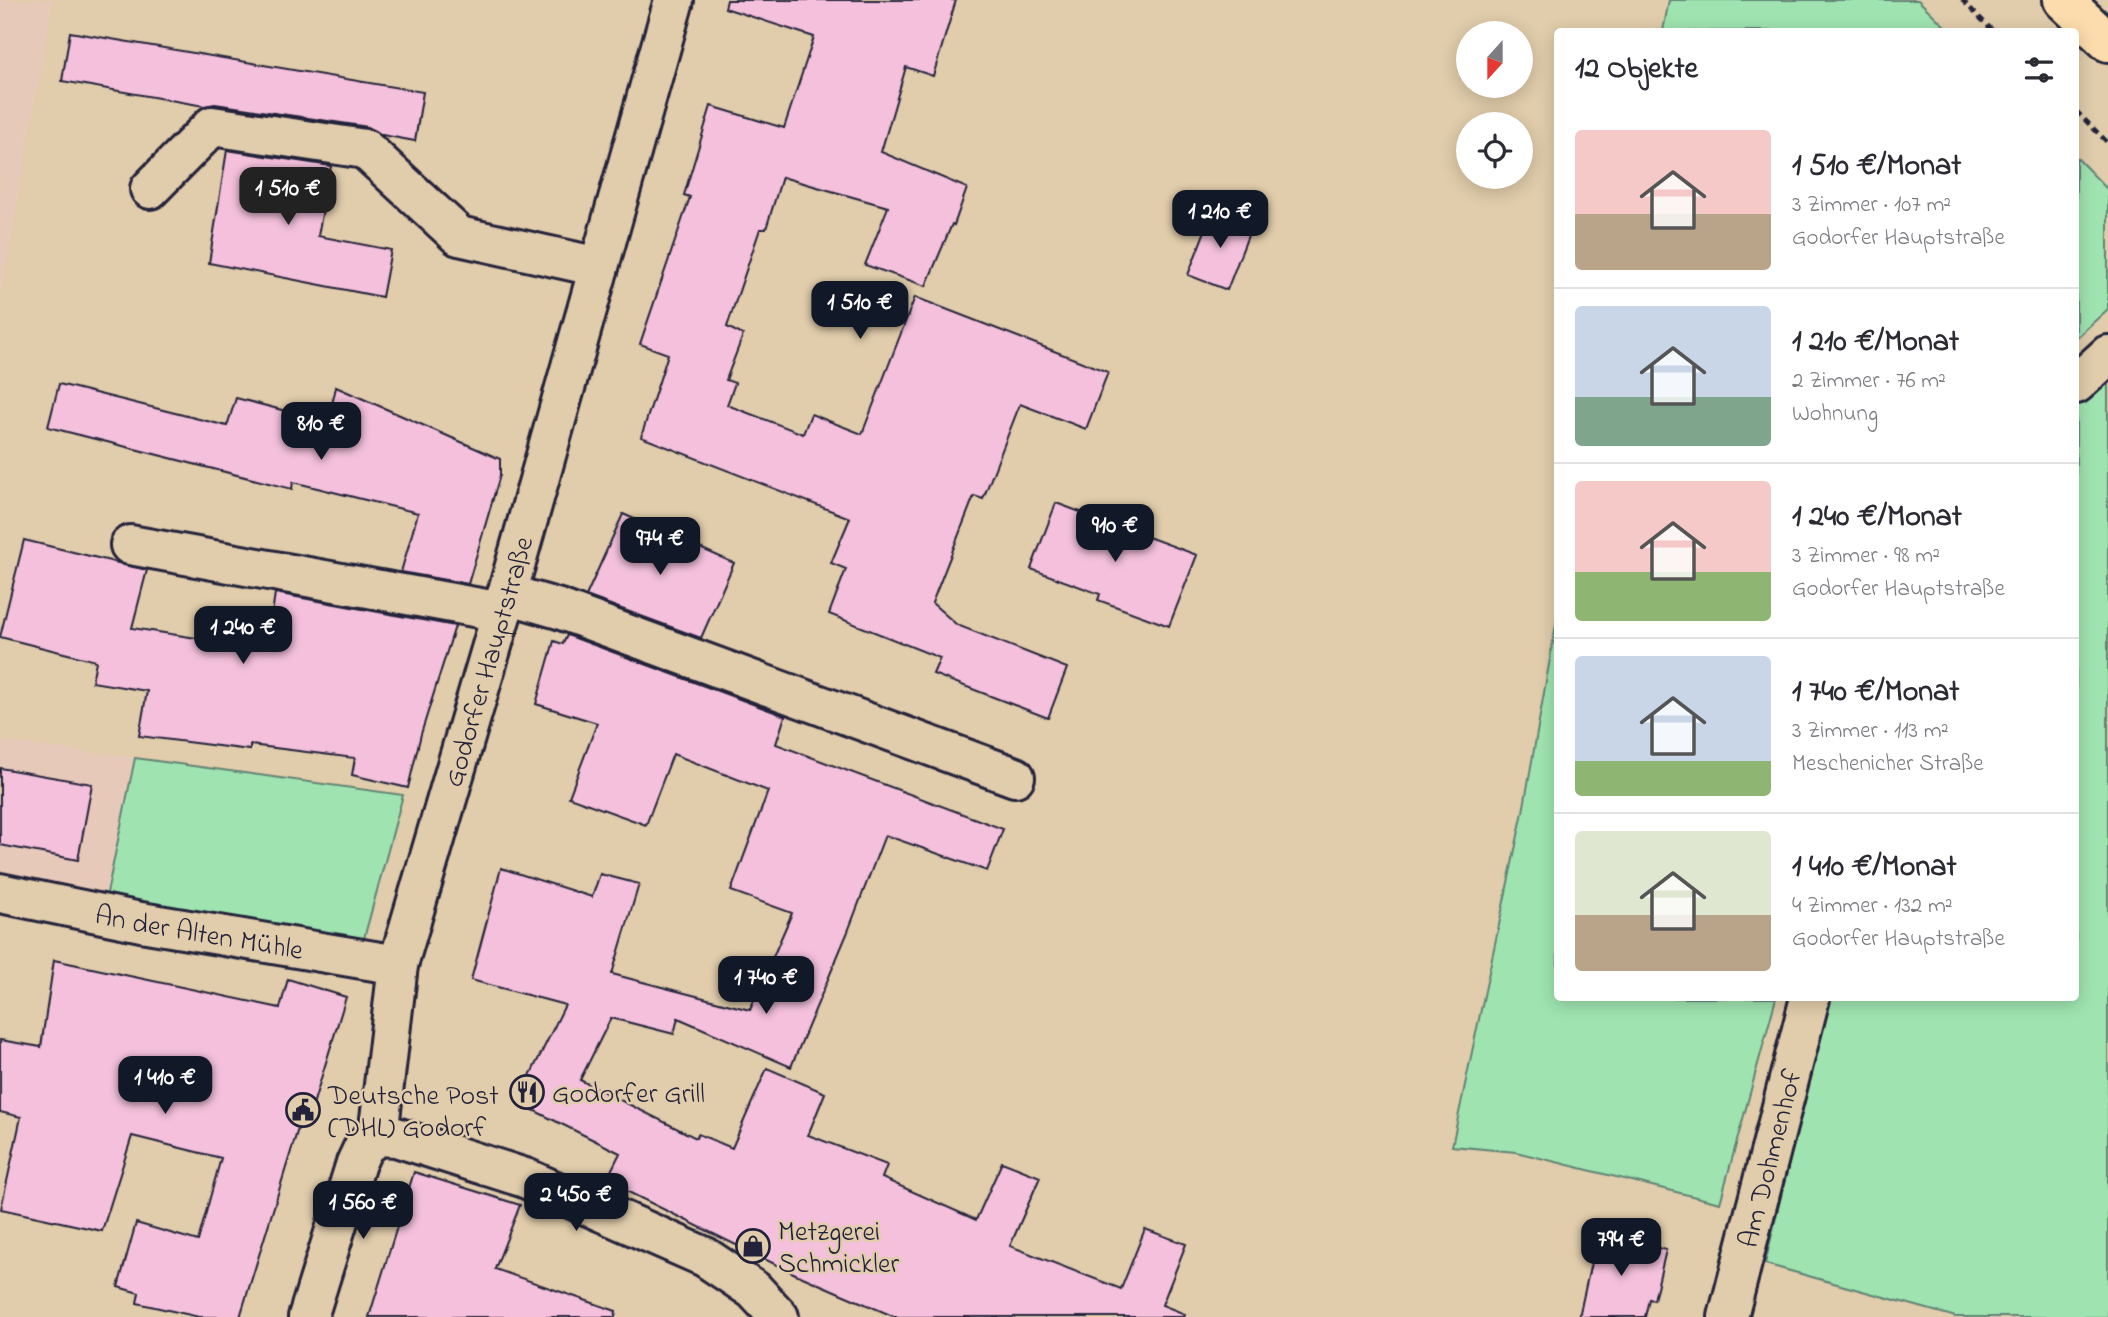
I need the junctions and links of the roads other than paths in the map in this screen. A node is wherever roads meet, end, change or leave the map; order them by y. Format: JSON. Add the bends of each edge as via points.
{"nodes":[{"id":1,"x":674,"y":0,"type":"edge"},
{"id":2,"x":2063,"y":0,"type":"edge"},
{"id":3,"x":2108,"y":42,"type":"edge"},
{"id":4,"x":149,"y":189,"type":"dead end"},
{"id":5,"x":599,"y":267,"type":"junction"},
{"id":6,"x":2108,"y":355,"type":"edge"},
{"id":7,"x":2079,"y":381,"type":"edge"},
{"id":8,"x":130,"y":545,"type":"dead end"},
{"id":9,"x":505,"y":603,"type":"junction"},
{"id":10,"x":1015,"y":777,"type":"dead end"},
{"id":11,"x":0,"y":893,"type":"edge"},
{"id":12,"x":398,"y":965,"type":"junction"},
{"id":13,"x":1809,"y":1001,"type":"edge"},
{"id":14,"x":378,"y":1136,"type":"junction"},
{"id":15,"x":308,"y":1317,"type":"edge"},
{"id":16,"x":779,"y":1317,"type":"edge"},
{"id":17,"x":1728,"y":1317,"type":"edge"}],
"edges":[{"from":1,"to":5,"type":"street","name":"Godorfer Hauptstraße"},
{"from":2,"to":3,"type":"main road"},
{"from":4,"to":5,"type":"street","via":[[212,126],[365,149],[459,236]]},
{"from":5,"to":9,"type":"street","name":"Godorfer Hauptstraße"},
{"from":6,"to":7,"type":"street"},
{"from":8,"to":9,"type":"street"},
{"from":9,"to":10,"type":"street","via":[[559,608]]},
{"from":9,"to":12,"type":"street","name":"Godorfer Hauptstraße"},
{"from":11,"to":12,"type":"street","name":"An der Alten Mühle"},
{"from":12,"to":14,"type":"street","name":"Godorfer Hauptstraße"},
{"from":13,"to":17,"type":"street","name":"Am Dohmenhof"},
{"from":14,"to":15,"type":"street","via":[[364,1146],[356,1163]]},
{"from":14,"to":16,"type":"street","via":[[396,1136],[525,1178],[705,1257],[754,1290]]}]}
